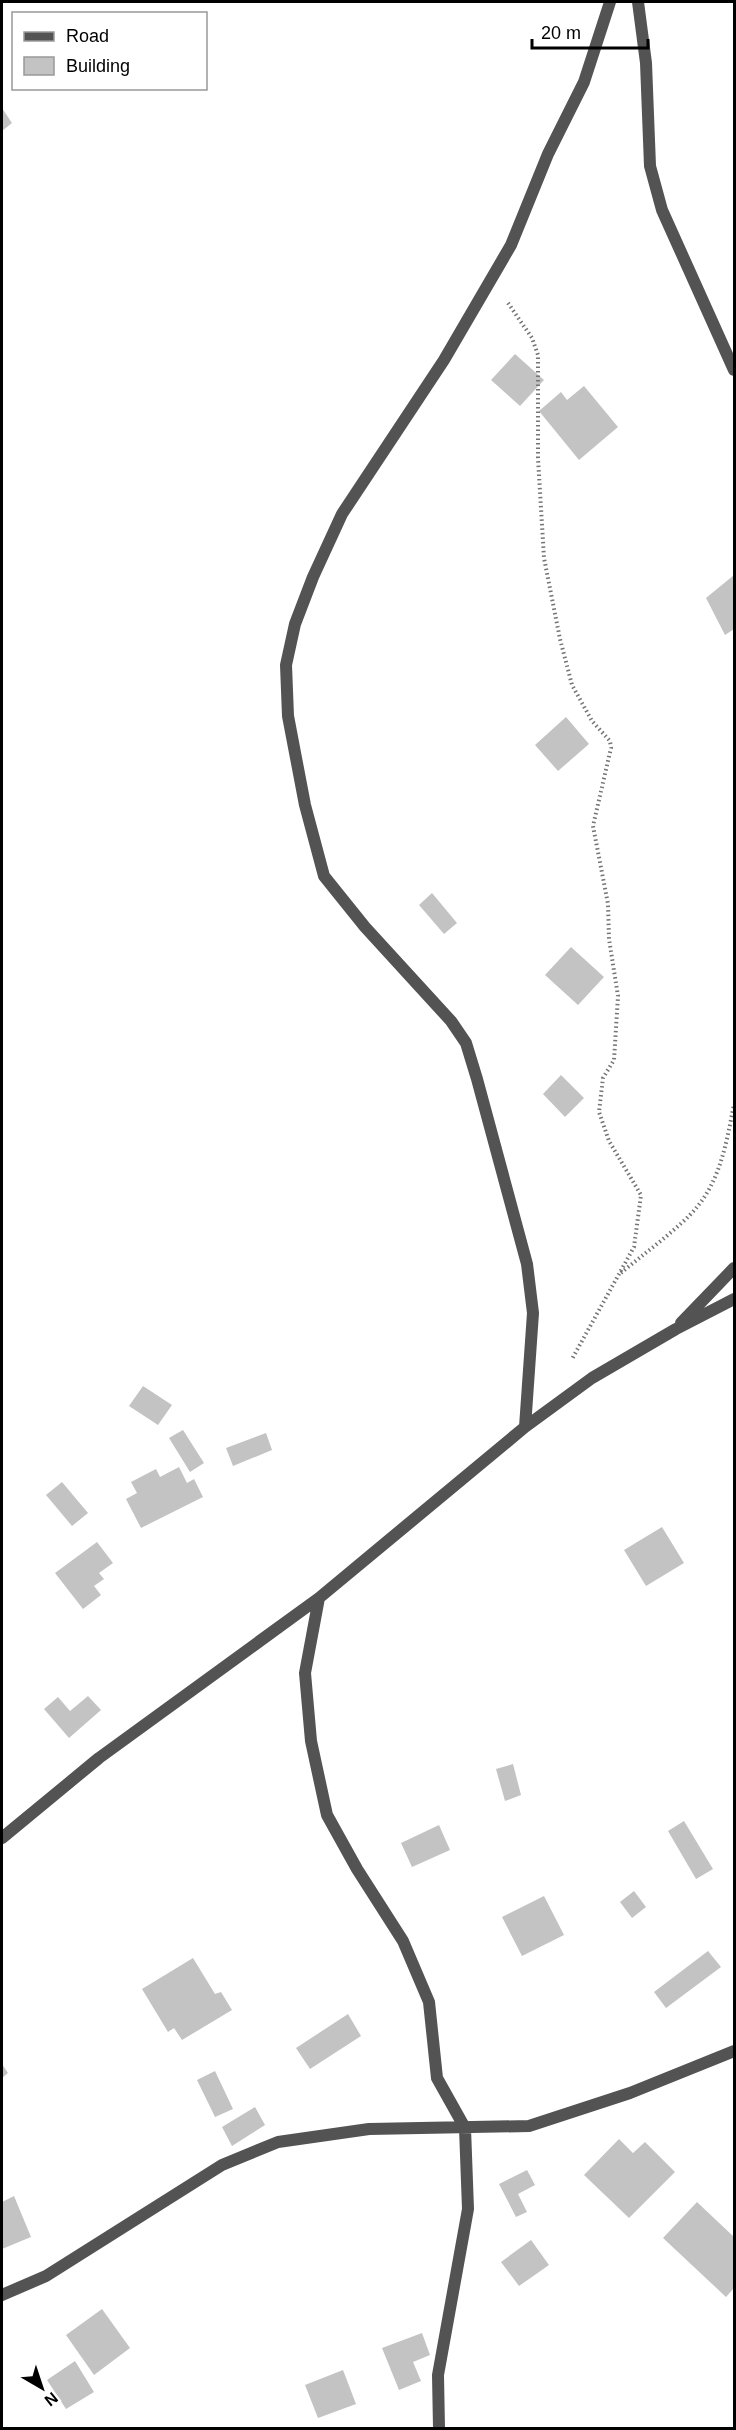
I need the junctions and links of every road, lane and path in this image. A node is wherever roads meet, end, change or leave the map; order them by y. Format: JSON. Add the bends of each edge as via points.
{"nodes":[{"id":1,"x":610,"y":2,"type":"edge"},
{"id":2,"x":638,"y":2,"type":"edge"},
{"id":3,"x":491,"y":280,"type":"junction"},
{"id":4,"x":735,"y":370,"type":"edge"},
{"id":5,"x":735,"y":1104,"type":"edge"},
{"id":6,"x":735,"y":1268,"type":"edge"},
{"id":7,"x":619,"y":1275,"type":"junction"},
{"id":8,"x":735,"y":1299,"type":"edge"},
{"id":9,"x":676,"y":1329,"type":"junction"},
{"id":10,"x":559,"y":1402,"type":"junction"},
{"id":11,"x":525,"y":1427,"type":"junction"},
{"id":12,"x":319,"y":1598,"type":"junction"},
{"id":13,"x":2,"y":1838,"type":"edge"},
{"id":14,"x":735,"y":2051,"type":"edge"},
{"id":15,"x":465,"y":2128,"type":"junction"},
{"id":16,"x":2,"y":2295,"type":"edge"},
{"id":17,"x":439,"y":2428,"type":"edge"}],
"edges":[{"from":1,"to":3,"type":"street","via":[[584,82]]},
{"from":2,"to":4,"type":"street","via":[[646,63],[650,166],[662,210]]},
{"from":3,"to":7,"type":"path","via":[[532,338],[538,355],[538,458],[544,558],[572,684],[611,748],[593,826],[608,904],[618,996],[614,1060],[603,1078],[599,1112],[609,1141],[641,1195],[633,1246]]},
{"from":3,"to":11,"type":"street","via":[[444,360],[342,514],[302,605],[286,665],[288,716],[304,804],[324,876],[466,1043],[528,1274],[533,1313]]},
{"from":5,"to":7,"type":"path","via":[[721,1161],[696,1208]]},
{"from":6,"to":9,"type":"street"},
{"from":7,"to":10,"type":"path","via":[[595,1312],[561,1382]]},
{"from":8,"to":9,"type":"street"},
{"from":9,"to":10,"type":"street"},
{"from":10,"to":11,"type":"street"},
{"from":11,"to":12,"type":"street"},
{"from":12,"to":13,"type":"street","via":[[99,1758]]},
{"from":12,"to":15,"type":"street","via":[[305,1673],[311,1741],[327,1815],[403,1941],[429,2002],[437,2078]]},
{"from":14,"to":15,"type":"street","via":[[630,2093],[529,2126]]},
{"from":15,"to":16,"type":"street","via":[[369,2129],[278,2142],[222,2165],[46,2276]]},
{"from":15,"to":17,"type":"street","via":[[468,2209],[438,2375]]}]}
